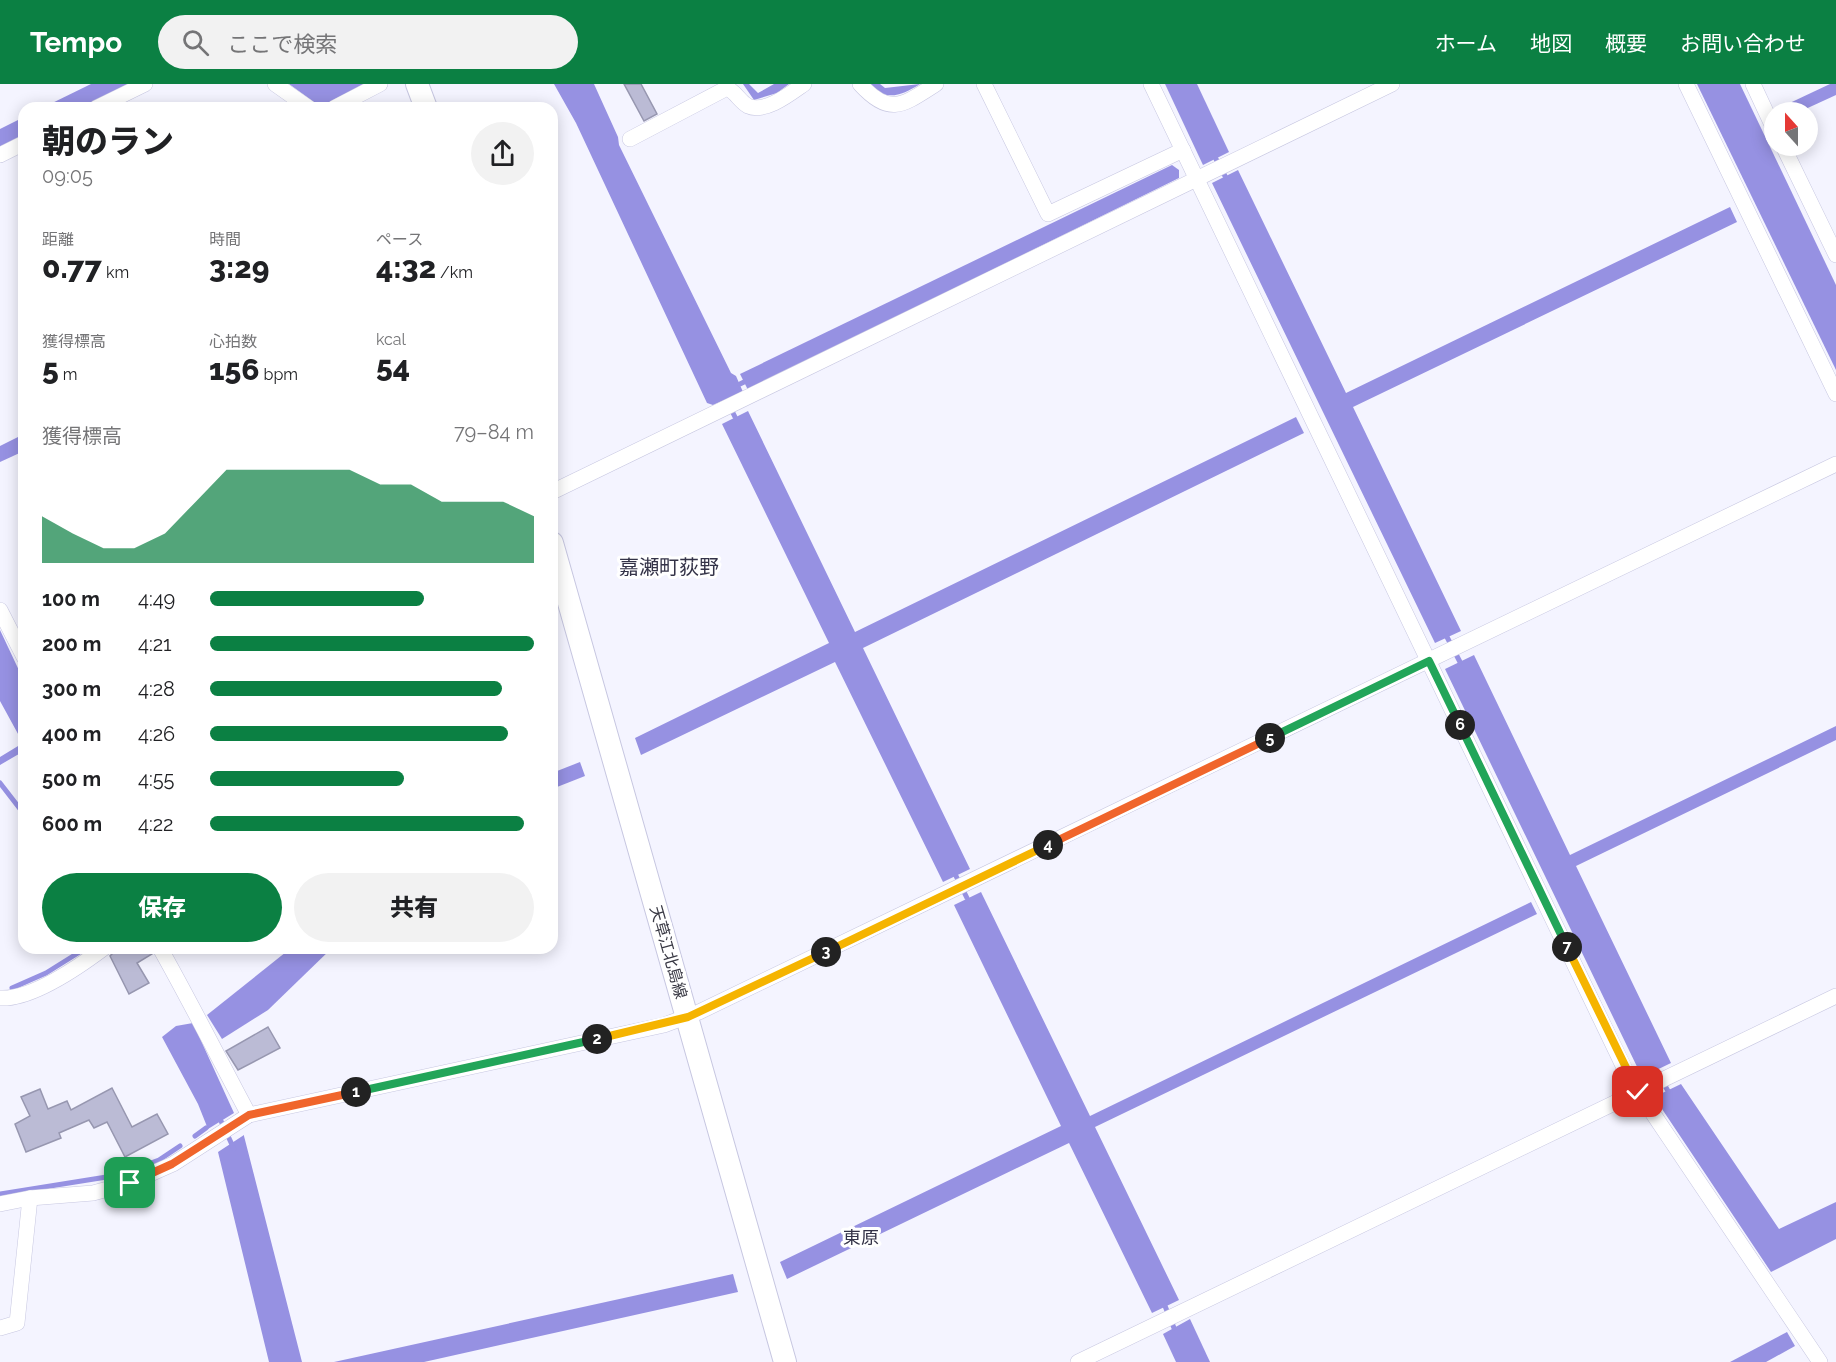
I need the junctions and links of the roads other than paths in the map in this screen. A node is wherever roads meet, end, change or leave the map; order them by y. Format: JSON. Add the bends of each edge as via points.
{"nodes":[{"id":1,"x":145,"y":84,"type":"edge"},
{"id":2,"x":275,"y":84,"type":"edge"},
{"id":3,"x":380,"y":84,"type":"edge"},
{"id":4,"x":417,"y":84,"type":"edge"},
{"id":5,"x":860,"y":84,"type":"edge"},
{"id":6,"x":936,"y":84,"type":"edge"},
{"id":7,"x":984,"y":84,"type":"edge"},
{"id":8,"x":1150,"y":84,"type":"edge"},
{"id":9,"x":1392,"y":84,"type":"edge"},
{"id":10,"x":1686,"y":84,"type":"edge"},
{"id":11,"x":1753,"y":84,"type":"edge"},
{"id":12,"x":798,"y":86,"type":"edge"},
{"id":13,"x":108,"y":102,"type":"edge"},
{"id":14,"x":300,"y":102,"type":"edge"},
{"id":15,"x":346,"y":102,"type":"edge"},
{"id":16,"x":424,"y":102,"type":"edge"},
{"id":17,"x":1764,"y":108,"type":"edge"},
{"id":18,"x":630,"y":139,"type":"dead end"},
{"id":19,"x":18,"y":146,"type":"edge"},
{"id":20,"x":1183,"y":150,"type":"junction"},
{"id":21,"x":0,"y":155,"type":"edge"},
{"id":22,"x":1788,"y":156,"type":"edge"},
{"id":23,"x":1196,"y":179,"type":"junction"},
{"id":24,"x":1836,"y":255,"type":"edge"},
{"id":25,"x":1836,"y":394,"type":"edge"},
{"id":26,"x":1836,"y":464,"type":"edge"},
{"id":27,"x":558,"y":489,"type":"edge"},
{"id":28,"x":558,"y":564,"type":"edge"},
{"id":29,"x":0,"y":610,"type":"edge"},
{"id":30,"x":18,"y":645,"type":"edge"},
{"id":31,"x":1429,"y":661,"type":"junction"},
{"id":32,"x":95,"y":954,"type":"edge"},
{"id":33,"x":163,"y":954,"type":"edge"},
{"id":34,"x":1,"y":994,"type":"edge"},
{"id":35,"x":1836,"y":996,"type":"edge"},
{"id":36,"x":688,"y":1017,"type":"junction"},
{"id":37,"x":1638,"y":1092,"type":"junction"},
{"id":38,"x":249,"y":1115,"type":"junction"},
{"id":39,"x":30,"y":1198,"type":"junction"},
{"id":40,"x":0,"y":1204,"type":"edge"},
{"id":41,"x":0,"y":1328,"type":"edge"},
{"id":42,"x":785,"y":1362,"type":"edge"},
{"id":43,"x":1078,"y":1362,"type":"edge"},
{"id":44,"x":1820,"y":1362,"type":"edge"}],
"edges":[{"from":1,"to":13,"type":"street"},
{"from":2,"to":14,"type":"street"},
{"from":3,"to":15,"type":"street"},
{"from":4,"to":16,"type":"street"},
{"from":5,"to":6,"type":"street","via":[[876,101],[895,105]]},
{"from":7,"to":20,"type":"street","via":[[1048,214]]},
{"from":8,"to":20,"type":"street"},
{"from":9,"to":23,"type":"street"},
{"from":10,"to":25,"type":"street"},
{"from":11,"to":17,"type":"street"},
{"from":12,"to":18,"type":"street","via":[[772,104],[754,108],[727,88]]},
{"from":19,"to":21,"type":"street"},
{"from":20,"to":23,"type":"street"},
{"from":22,"to":24,"type":"street"},
{"from":23,"to":27,"type":"street"},
{"from":23,"to":31,"type":"street"},
{"from":26,"to":31,"type":"street"},
{"from":28,"to":36,"type":"street","name":"天草江北島線"},
{"from":29,"to":30,"type":"street"},
{"from":31,"to":36,"type":"street"},
{"from":31,"to":37,"type":"street"},
{"from":32,"to":34,"type":"street","via":[[54,980]]},
{"from":33,"to":38,"type":"street"},
{"from":35,"to":37,"type":"street"},
{"from":36,"to":38,"type":"street"},
{"from":36,"to":42,"type":"street","name":"天草江北島線"},
{"from":37,"to":43,"type":"street"},
{"from":37,"to":44,"type":"street"},
{"from":38,"to":39,"type":"street","via":[[172,1164],[130,1183],[93,1192]]},
{"from":39,"to":40,"type":"street"},
{"from":39,"to":41,"type":"street","via":[[17,1323]]}]}
